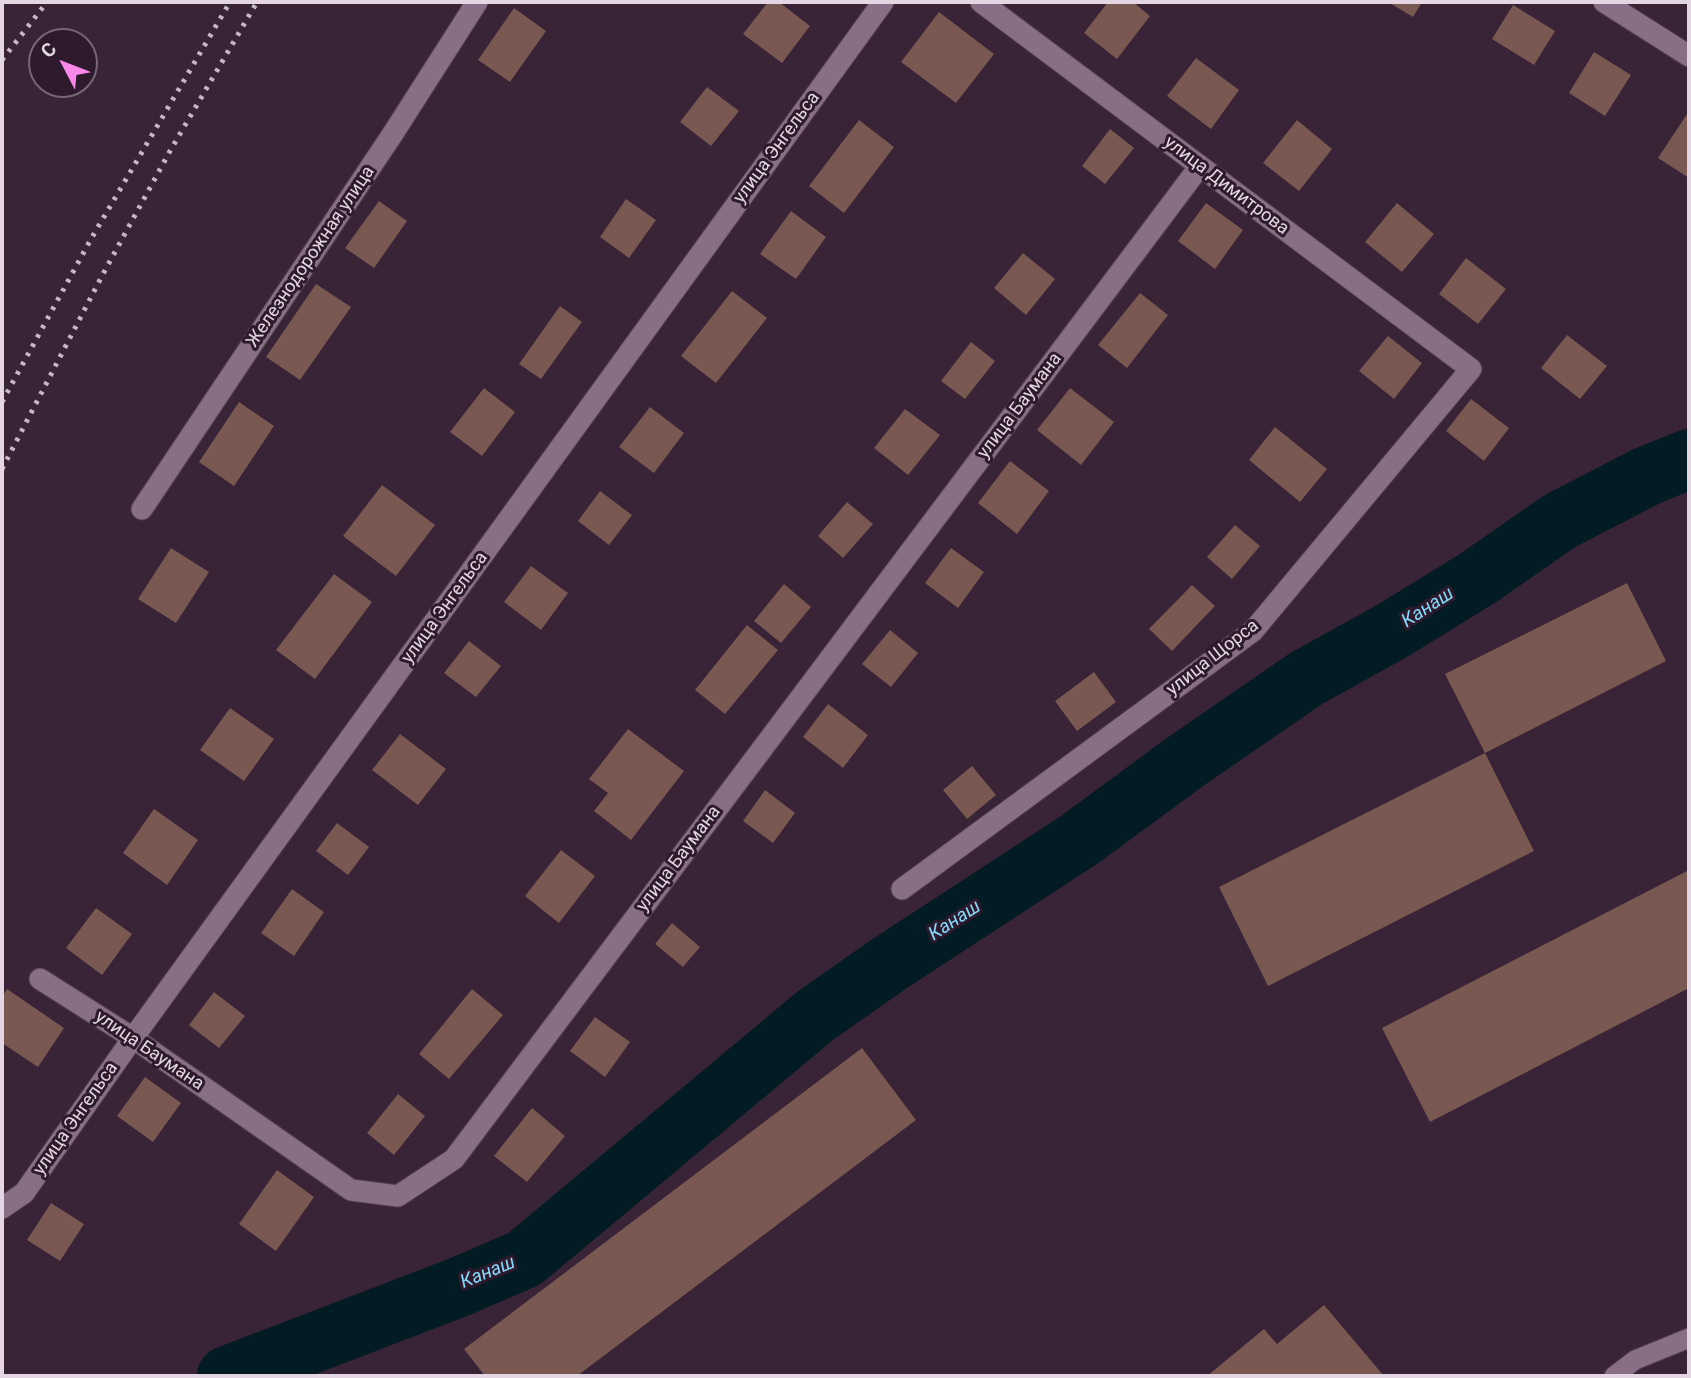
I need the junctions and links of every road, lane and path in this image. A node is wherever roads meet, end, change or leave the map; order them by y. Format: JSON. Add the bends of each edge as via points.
{"nodes":[{"id":1,"x":477,"y":2,"type":"edge"},
{"id":2,"x":883,"y":2,"type":"edge"},
{"id":3,"x":981,"y":2,"type":"edge"},
{"id":4,"x":1604,"y":2,"type":"edge"},
{"id":5,"x":1689,"y":56,"type":"edge"},
{"id":6,"x":1200,"y":166,"type":"junction"},
{"id":7,"x":1471,"y":369,"type":"joint"},
{"id":8,"x":142,"y":509,"type":"dead end"},
{"id":9,"x":902,"y":889,"type":"dead end"},
{"id":10,"x":40,"y":979,"type":"dead end"},
{"id":11,"x":133,"y":1038,"type":"junction"},
{"id":12,"x":2,"y":1208,"type":"edge"},
{"id":13,"x":1689,"y":1338,"type":"edge"},
{"id":14,"x":1614,"y":1376,"type":"edge"}],
"edges":[{"from":1,"to":8,"type":"street","name":"Железнодорожная улица"},
{"from":2,"to":11,"type":"street","name":"улица Энгельса"},
{"from":3,"to":6,"type":"street","name":"улица Димитрова"},
{"from":4,"to":5,"type":"street"},
{"from":6,"to":7,"type":"street","name":"улица Димитрова"},
{"from":6,"to":11,"type":"street","name":"улица Баумана","via":[[454,1160],[398,1196],[351,1191]]},
{"from":7,"to":9,"type":"street","name":"улица Щорса","via":[[1253,631]]},
{"from":10,"to":11,"type":"street","name":"улица Баумана"},
{"from":11,"to":12,"type":"street","name":"улица Энгельса","via":[[24,1193]]},
{"from":13,"to":14,"type":"lane","via":[[1635,1360]]}]}
